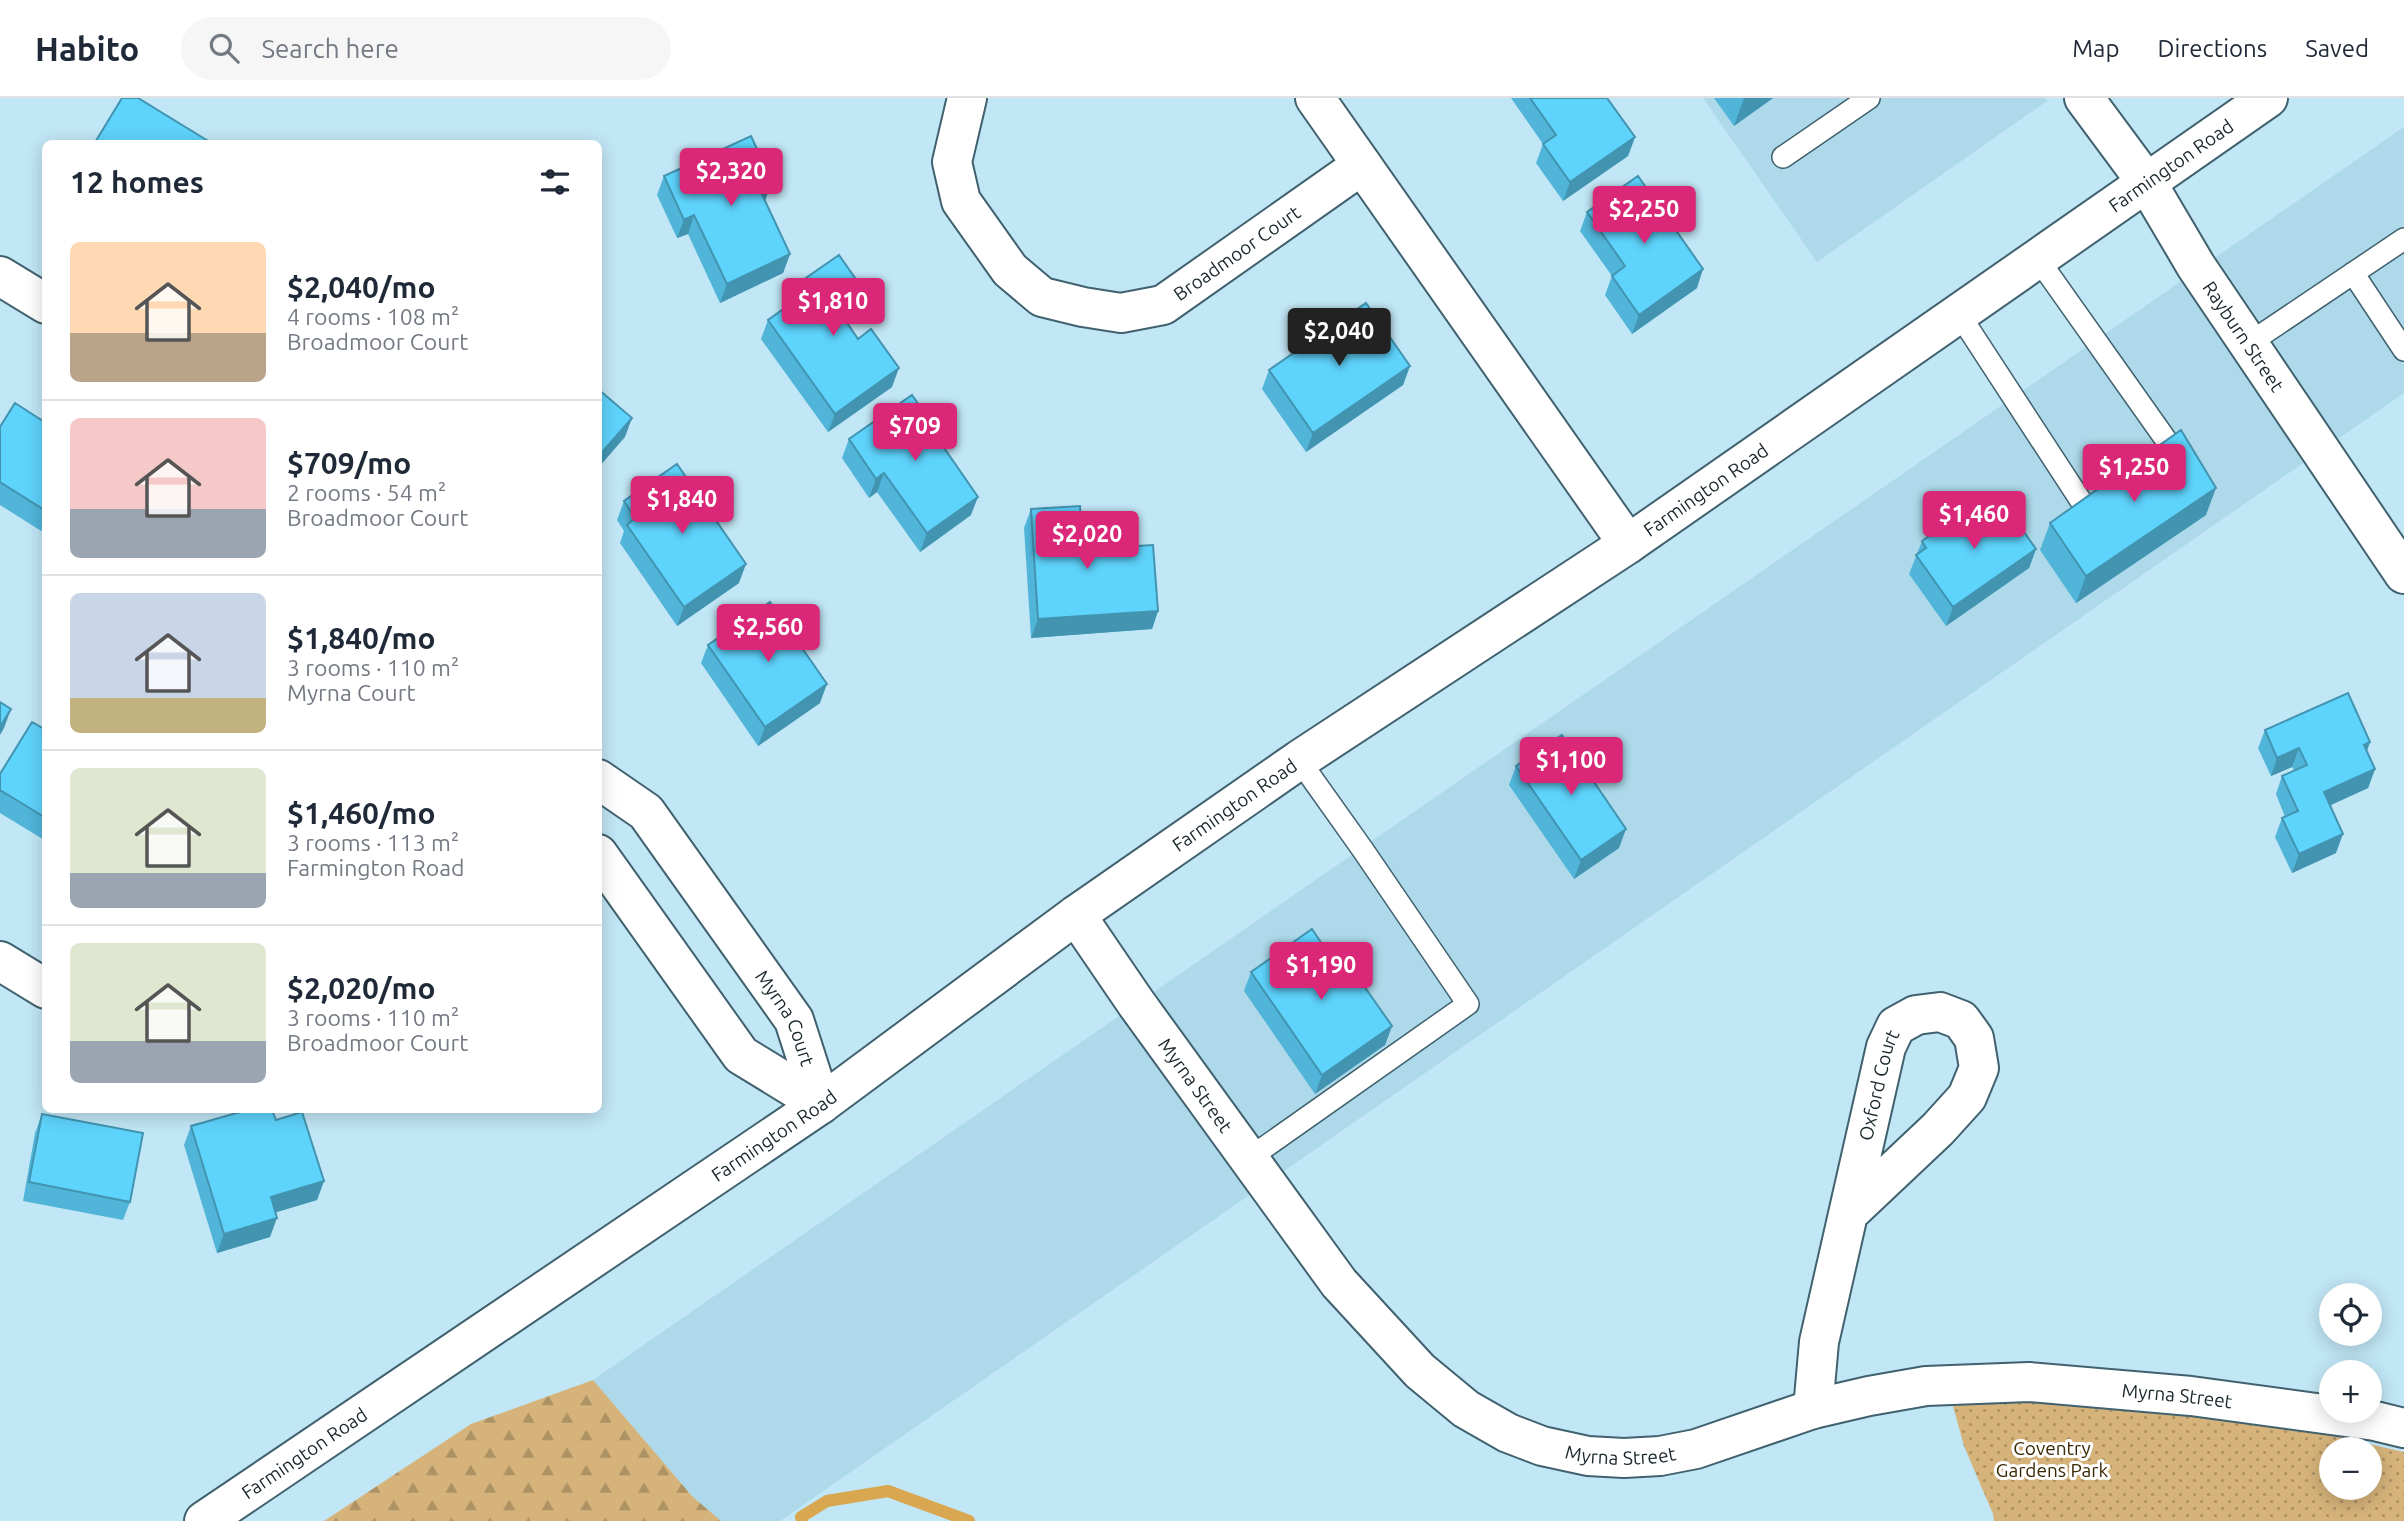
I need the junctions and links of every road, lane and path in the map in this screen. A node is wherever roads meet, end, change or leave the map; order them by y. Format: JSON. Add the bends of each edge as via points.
{"nodes":[{"id":1,"x":967,"y":98,"type":"edge"},
{"id":2,"x":1315,"y":98,"type":"edge"},
{"id":3,"x":1869,"y":98,"type":"edge"},
{"id":4,"x":2084,"y":98,"type":"edge"},
{"id":5,"x":2269,"y":98,"type":"edge"},
{"id":6,"x":1783,"y":157,"type":"dead end"},
{"id":7,"x":1362,"y":164,"type":"junction"},
{"id":8,"x":2147,"y":183,"type":"junction"},
{"id":9,"x":2404,"y":239,"type":"edge"},
{"id":10,"x":2038,"y":259,"type":"junction"},
{"id":11,"x":2353,"y":274,"type":"junction"},
{"id":12,"x":0,"y":276,"type":"edge"},
{"id":13,"x":42,"y":302,"type":"edge"},
{"id":14,"x":1959,"y":314,"type":"junction"},
{"id":15,"x":2248,"y":344,"type":"junction"},
{"id":16,"x":2404,"y":350,"type":"edge"},
{"id":17,"x":2176,"y":454,"type":"edge"},
{"id":18,"x":2082,"y":504,"type":"edge"},
{"id":19,"x":1628,"y":544,"type":"junction"},
{"id":20,"x":2404,"y":574,"type":"edge"},
{"id":21,"x":1299,"y":760,"type":"junction"},
{"id":22,"x":602,"y":782,"type":"edge"},
{"id":23,"x":602,"y":859,"type":"edge"},
{"id":24,"x":1076,"y":915,"type":"junction"},
{"id":25,"x":0,"y":961,"type":"edge"},
{"id":26,"x":42,"y":987,"type":"edge"},
{"id":27,"x":821,"y":1104,"type":"junction"},
{"id":28,"x":1248,"y":1159,"type":"junction"},
{"id":29,"x":1850,"y":1212,"type":"junction"},
{"id":30,"x":1813,"y":1409,"type":"junction"},
{"id":31,"x":2404,"y":1428,"type":"edge"},
{"id":32,"x":204,"y":1521,"type":"edge"}],
"edges":[{"from":1,"to":7,"type":"street","name":"Broadmoor Court","via":[[953,162],[961,201],[1010,271],[1042,297],[1083,307],[1121,313],[1163,305]]},
{"from":2,"to":7,"type":"street"},
{"from":3,"to":6,"type":"lane"},
{"from":4,"to":8,"type":"street","name":"Rayburn Street"},
{"from":5,"to":8,"type":"street","name":"Farmington Road"},
{"from":7,"to":19,"type":"street"},
{"from":8,"to":10,"type":"street","name":"Farmington Road"},
{"from":8,"to":15,"type":"street","name":"Rayburn Street"},
{"from":9,"to":11,"type":"lane"},
{"from":10,"to":14,"type":"street","name":"Farmington Road"},
{"from":10,"to":17,"type":"lane"},
{"from":11,"to":15,"type":"lane"},
{"from":11,"to":16,"type":"lane"},
{"from":12,"to":13,"type":"street"},
{"from":14,"to":18,"type":"lane"},
{"from":14,"to":19,"type":"street","name":"Farmington Road"},
{"from":15,"to":20,"type":"street","name":"Rayburn Street"},
{"from":19,"to":21,"type":"street","name":"Farmington Road"},
{"from":21,"to":24,"type":"street","name":"Farmington Road"},
{"from":21,"to":28,"type":"lane","via":[[1468,1004]]},
{"from":22,"to":27,"type":"street","name":"Myrna Court","via":[[646,812],[794,1020]]},
{"from":23,"to":27,"type":"street","name":"Myrna Court","via":[[741,1055]]},
{"from":24,"to":27,"type":"street","name":"Farmington Road"},
{"from":24,"to":28,"type":"street","name":"Myrna Street"},
{"from":25,"to":26,"type":"street"},
{"from":27,"to":32,"type":"street","name":"Farmington Road"},
{"from":28,"to":30,"type":"street","name":"Myrna Street","via":[[1339,1283],[1420,1371],[1466,1409],[1508,1433],[1588,1456],[1660,1456],[1696,1449]]},
{"from":29,"to":29,"type":"street","name":"Oxford Court","via":[[1967,1097],[1979,1068],[1973,1038],[1961,1020],[1940,1012],[1916,1015],[1896,1026],[1886,1046]]},
{"from":29,"to":30,"type":"street","name":"Oxford Court","via":[[1819,1342]]},
{"from":30,"to":31,"type":"street","name":"Myrna Street","via":[[1926,1386],[2029,1382],[2191,1395]]}]}
